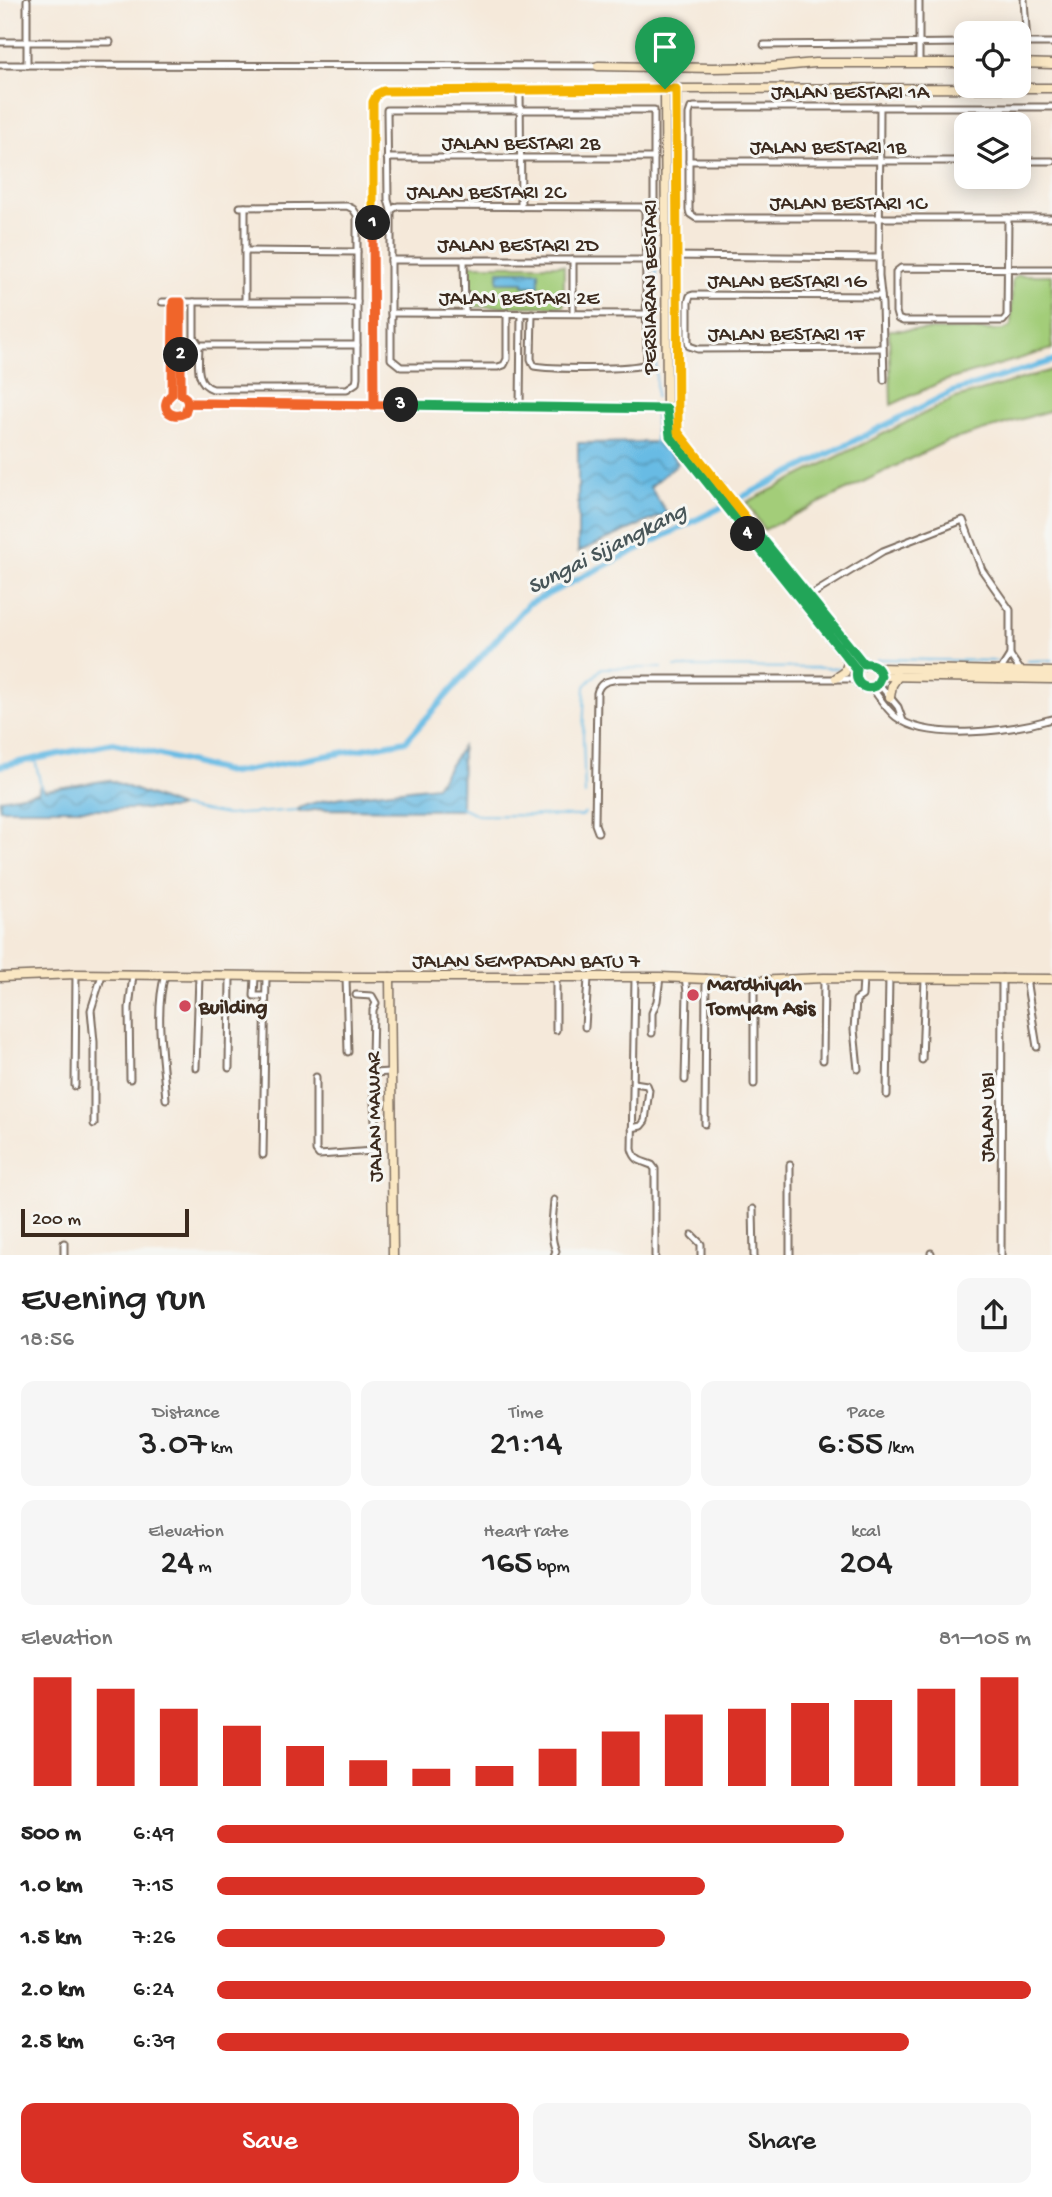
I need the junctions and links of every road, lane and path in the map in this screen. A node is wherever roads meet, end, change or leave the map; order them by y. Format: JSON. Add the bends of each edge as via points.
{"nodes":[{"id":1,"x":27,"y":0,"type":"edge"},
{"id":2,"x":919,"y":0,"type":"edge"},
{"id":3,"x":1024,"y":0,"type":"edge"},
{"id":4,"x":1025,"y":21,"type":"edge"},
{"id":5,"x":0,"y":42,"type":"edge"},
{"id":6,"x":27,"y":42,"type":"junction"},
{"id":7,"x":110,"y":42,"type":"dead end"},
{"id":8,"x":919,"y":43,"type":"junction"},
{"id":9,"x":954,"y":43,"type":"edge"},
{"id":10,"x":1031,"y":43,"type":"edge"},
{"id":11,"x":1052,"y":43,"type":"edge"},
{"id":12,"x":764,"y":45,"type":"dead end"},
{"id":13,"x":919,"y":62,"type":"junction"},
{"id":14,"x":954,"y":63,"type":"edge"},
{"id":15,"x":1031,"y":63,"type":"edge"},
{"id":16,"x":1052,"y":64,"type":"edge"},
{"id":17,"x":0,"y":65,"type":"edge"},
{"id":18,"x":27,"y":65,"type":"junction"},
{"id":19,"x":598,"y":66,"type":"joint"},
{"id":20,"x":1052,"y":88,"type":"edge"},
{"id":21,"x":520,"y":89,"type":"junction"},
{"id":22,"x":665,"y":89,"type":"junction"},
{"id":23,"x":676,"y":89,"type":"junction"},
{"id":24,"x":880,"y":107,"type":"junction"},
{"id":25,"x":1052,"y":107,"type":"edge"},
{"id":26,"x":520,"y":110,"type":"junction"},
{"id":27,"x":387,"y":158,"type":"junction"},
{"id":28,"x":520,"y":158,"type":"junction"},
{"id":29,"x":654,"y":158,"type":"junction"},
{"id":30,"x":880,"y":161,"type":"junction"},
{"id":31,"x":954,"y":161,"type":"edge"},
{"id":32,"x":1031,"y":161,"type":"edge"},
{"id":33,"x":1052,"y":161,"type":"edge"},
{"id":34,"x":689,"y":162,"type":"junction"},
{"id":35,"x":521,"y":207,"type":"junction"},
{"id":36,"x":391,"y":211,"type":"junction"},
{"id":37,"x":645,"y":211,"type":"junction"},
{"id":38,"x":879,"y":218,"type":"junction"},
{"id":39,"x":1008,"y":218,"type":"junction"},
{"id":40,"x":1052,"y":218,"type":"edge"},
{"id":41,"x":245,"y":251,"type":"junction"},
{"id":42,"x":357,"y":251,"type":"junction"},
{"id":43,"x":672,"y":256,"type":"junction"},
{"id":44,"x":879,"y":258,"type":"junction"},
{"id":45,"x":391,"y":260,"type":"junction"},
{"id":46,"x":464,"y":260,"type":"junction"},
{"id":47,"x":573,"y":260,"type":"junction"},
{"id":48,"x":645,"y":260,"type":"junction"},
{"id":49,"x":1008,"y":269,"type":"junction"},
{"id":50,"x":1052,"y":269,"type":"edge"},
{"id":51,"x":881,"y":296,"type":"junction"},
{"id":52,"x":162,"y":302,"type":"dead end"},
{"id":53,"x":173,"y":302,"type":"junction"},
{"id":54,"x":181,"y":302,"type":"junction"},
{"id":55,"x":194,"y":302,"type":"junction"},
{"id":56,"x":246,"y":302,"type":"junction"},
{"id":57,"x":357,"y":302,"type":"junction"},
{"id":58,"x":391,"y":313,"type":"junction"},
{"id":59,"x":465,"y":313,"type":"junction"},
{"id":60,"x":507,"y":313,"type":"junction"},
{"id":61,"x":521,"y":313,"type":"junction"},
{"id":62,"x":532,"y":313,"type":"junction"},
{"id":63,"x":573,"y":313,"type":"junction"},
{"id":64,"x":646,"y":314,"type":"junction"},
{"id":65,"x":199,"y":345,"type":"junction"},
{"id":66,"x":357,"y":345,"type":"junction"},
{"id":67,"x":689,"y":346,"type":"joint"},
{"id":68,"x":883,"y":348,"type":"junction"},
{"id":69,"x":884,"y":380,"type":"dead end"},
{"id":70,"x":172,"y":394,"type":"junction"},
{"id":71,"x":181,"y":394,"type":"junction"},
{"id":72,"x":188,"y":403,"type":"junction"},
{"id":73,"x":374,"y":405,"type":"junction"},
{"id":74,"x":520,"y":408,"type":"junction"},
{"id":75,"x":672,"y":409,"type":"junction"},
{"id":76,"x":737,"y":513,"type":"junction"},
{"id":77,"x":808,"y":597,"type":"junction"},
{"id":78,"x":1010,"y":655,"type":"junction"},
{"id":79,"x":849,"y":660,"type":"junction"},
{"id":80,"x":864,"y":664,"type":"junction"},
{"id":81,"x":1000,"y":671,"type":"junction"},
{"id":82,"x":1021,"y":671,"type":"junction"},
{"id":83,"x":1052,"y":672,"type":"edge"},
{"id":84,"x":857,"y":675,"type":"junction"},
{"id":85,"x":898,"y":676,"type":"junction"},
{"id":86,"x":836,"y":678,"type":"junction"},
{"id":87,"x":877,"y":679,"type":"junction"},
{"id":88,"x":1052,"y":679,"type":"edge"},
{"id":89,"x":890,"y":697,"type":"junction"},
{"id":90,"x":1052,"y":719,"type":"edge"},
{"id":91,"x":903,"y":721,"type":"junction"},
{"id":92,"x":597,"y":832,"type":"dead end"},
{"id":93,"x":76,"y":974,"type":"junction"},
{"id":94,"x":102,"y":975,"type":"junction"},
{"id":95,"x":133,"y":975,"type":"junction"},
{"id":96,"x":165,"y":975,"type":"junction"},
{"id":97,"x":199,"y":975,"type":"junction"},
{"id":98,"x":230,"y":976,"type":"junction"},
{"id":99,"x":255,"y":977,"type":"junction"},
{"id":100,"x":266,"y":977,"type":"junction"},
{"id":101,"x":346,"y":977,"type":"junction"},
{"id":102,"x":390,"y":977,"type":"junction"},
{"id":103,"x":660,"y":977,"type":"junction"},
{"id":104,"x":0,"y":978,"type":"edge"},
{"id":105,"x":555,"y":978,"type":"junction"},
{"id":106,"x":588,"y":978,"type":"junction"},
{"id":107,"x":635,"y":978,"type":"junction"},
{"id":108,"x":685,"y":978,"type":"junction"},
{"id":109,"x":706,"y":978,"type":"junction"},
{"id":110,"x":824,"y":978,"type":"junction"},
{"id":111,"x":889,"y":978,"type":"junction"},
{"id":112,"x":1002,"y":978,"type":"junction"},
{"id":113,"x":863,"y":979,"type":"junction"},
{"id":114,"x":925,"y":979,"type":"junction"},
{"id":115,"x":1026,"y":979,"type":"junction"},
{"id":116,"x":1052,"y":979,"type":"edge"},
{"id":117,"x":754,"y":981,"type":"junction"},
{"id":118,"x":356,"y":995,"type":"dead end"},
{"id":119,"x":265,"y":996,"type":"junction"},
{"id":120,"x":585,"y":1027,"type":"dead end"},
{"id":121,"x":556,"y":1030,"type":"dead end"},
{"id":122,"x":652,"y":1033,"type":"dead end"},
{"id":123,"x":1037,"y":1047,"type":"dead end"},
{"id":124,"x":348,"y":1052,"type":"dead end"},
{"id":125,"x":823,"y":1060,"type":"dead end"},
{"id":126,"x":922,"y":1060,"type":"dead end"},
{"id":127,"x":196,"y":1068,"type":"dead end"},
{"id":128,"x":229,"y":1068,"type":"dead end"},
{"id":129,"x":858,"y":1069,"type":"dead end"},
{"id":130,"x":390,"y":1072,"type":"junction"},
{"id":131,"x":373,"y":1073,"type":"junction"},
{"id":132,"x":316,"y":1077,"type":"dead end"},
{"id":133,"x":130,"y":1079,"type":"dead end"},
{"id":134,"x":685,"y":1080,"type":"dead end"},
{"id":135,"x":634,"y":1083,"type":"junction"},
{"id":136,"x":754,"y":1084,"type":"dead end"},
{"id":137,"x":75,"y":1086,"type":"dead end"},
{"id":138,"x":887,"y":1095,"type":"dead end"},
{"id":139,"x":166,"y":1099,"type":"dead end"},
{"id":140,"x":94,"y":1124,"type":"dead end"},
{"id":141,"x":705,"y":1124,"type":"dead end"},
{"id":142,"x":632,"y":1128,"type":"junction"},
{"id":143,"x":263,"y":1155,"type":"dead end"},
{"id":144,"x":790,"y":1165,"type":"dead end"},
{"id":145,"x":554,"y":1200,"type":"dead end"},
{"id":146,"x":753,"y":1209,"type":"dead end"},
{"id":147,"x":692,"y":1235,"type":"dead end"},
{"id":148,"x":64,"y":1243,"type":"dead end"},
{"id":149,"x":64,"y":1255,"type":"edge"},
{"id":150,"x":393,"y":1255,"type":"edge"},
{"id":151,"x":554,"y":1255,"type":"edge"},
{"id":152,"x":655,"y":1255,"type":"edge"},
{"id":153,"x":701,"y":1255,"type":"edge"},
{"id":154,"x":754,"y":1255,"type":"edge"},
{"id":155,"x":790,"y":1255,"type":"edge"},
{"id":156,"x":1001,"y":1255,"type":"edge"}],
"edges":[{"from":1,"to":6,"type":"street"},
{"from":2,"to":8,"type":"street"},
{"from":3,"to":4,"type":"street"},
{"from":5,"to":6,"type":"street"},
{"from":6,"to":7,"type":"street"},
{"from":6,"to":18,"type":"street"},
{"from":8,"to":9,"type":"street"},
{"from":8,"to":12,"type":"street"},
{"from":8,"to":13,"type":"street"},
{"from":10,"to":11,"type":"street"},
{"from":13,"to":14,"type":"street"},
{"from":13,"to":19,"type":"street"},
{"from":15,"to":16,"type":"street"},
{"from":17,"to":18,"type":"street"},
{"from":18,"to":19,"type":"street"},
{"from":20,"to":23,"type":"street"},
{"from":21,"to":22,"type":"street"},
{"from":21,"to":26,"type":"street"},
{"from":21,"to":73,"type":"street","via":[[389,90],[373,98]]},
{"from":22,"to":23,"type":"street"},
{"from":22,"to":43,"type":"street","name":"PERSIARAN BESTARI"},
{"from":23,"to":43,"type":"street","name":"PERSIARAN BESTARI"},
{"from":24,"to":25,"type":"street","name":"JALAN BESTARI 1A"},
{"from":24,"to":30,"type":"street"},
{"from":24,"to":34,"type":"street","name":"JALAN BESTARI 1A","via":[[691,108]]},
{"from":26,"to":27,"type":"street","via":[[387,110]]},
{"from":26,"to":28,"type":"street"},
{"from":26,"to":29,"type":"street","via":[[654,110]]},
{"from":27,"to":28,"type":"street","name":"JALAN BESTARI 2B"},
{"from":27,"to":36,"type":"street"},
{"from":28,"to":29,"type":"street","name":"JALAN BESTARI 2B"},
{"from":28,"to":35,"type":"street"},
{"from":29,"to":37,"type":"street","via":[[654,202]]},
{"from":30,"to":31,"type":"street","name":"JALAN BESTARI 1B"},
{"from":30,"to":34,"type":"street","name":"JALAN BESTARI 1B"},
{"from":30,"to":38,"type":"street"},
{"from":32,"to":33,"type":"street"},
{"from":34,"to":38,"type":"street","name":"JALAN BESTARI 1C","via":[[689,210],[696,218]]},
{"from":35,"to":36,"type":"street","name":"JALAN BESTARI 2C","via":[[398,206]]},
{"from":35,"to":37,"type":"street","name":"JALAN BESTARI 2C","via":[[641,207]]},
{"from":36,"to":45,"type":"street","name":"JALAN BESTARI 2C"},
{"from":37,"to":48,"type":"street"},
{"from":38,"to":39,"type":"street","name":"JALAN BESTARI 1C"},
{"from":38,"to":44,"type":"street"},
{"from":39,"to":40,"type":"street","name":"JALAN BESTARI 1C"},
{"from":39,"to":49,"type":"street"},
{"from":41,"to":42,"type":"street"},
{"from":41,"to":42,"type":"street","via":[[243,207],[347,206],[357,215]]},
{"from":41,"to":56,"type":"street"},
{"from":42,"to":57,"type":"street"},
{"from":43,"to":44,"type":"street"},
{"from":43,"to":75,"type":"street","name":"PERSIARAN BESTARI"},
{"from":44,"to":51,"type":"street"},
{"from":45,"to":46,"type":"street","name":"JALAN BESTARI 2D"},
{"from":45,"to":58,"type":"street","name":"JALAN BESTARI 2C"},
{"from":46,"to":47,"type":"street","name":"JALAN BESTARI 2D"},
{"from":46,"to":59,"type":"street"},
{"from":47,"to":48,"type":"street","name":"JALAN BESTARI 2D"},
{"from":47,"to":63,"type":"street"},
{"from":48,"to":64,"type":"street"},
{"from":49,"to":49,"type":"street","via":[[1007,316],[1003,321],[903,321],[896,316],[895,278],[901,268]]},
{"from":49,"to":50,"type":"street"},
{"from":51,"to":67,"type":"street","name":"JALAN BESTARI 1G","via":[[693,295],[688,302]]},
{"from":51,"to":68,"type":"street"},
{"from":52,"to":53,"type":"street"},
{"from":53,"to":54,"type":"street"},
{"from":53,"to":70,"type":"street"},
{"from":54,"to":55,"type":"street"},
{"from":54,"to":71,"type":"street"},
{"from":55,"to":56,"type":"street"},
{"from":55,"to":65,"type":"street","via":[[194,337]]},
{"from":56,"to":57,"type":"street"},
{"from":57,"to":66,"type":"street"},
{"from":58,"to":59,"type":"street","name":"JALAN BESTARI 2E"},
{"from":58,"to":60,"type":"street","name":"JALAN BESTARI 2C","via":[[391,359],[401,367],[504,365]]},
{"from":59,"to":60,"type":"street","name":"JALAN BESTARI 2E"},
{"from":60,"to":61,"type":"street","name":"JALAN BESTARI 2E"},
{"from":61,"to":62,"type":"street","name":"JALAN BESTARI 2E"},
{"from":61,"to":74,"type":"street"},
{"from":62,"to":63,"type":"street","name":"JALAN BESTARI 2E"},
{"from":62,"to":64,"type":"street","via":[[534,366],[640,367],[647,359]]},
{"from":63,"to":64,"type":"street","name":"JALAN BESTARI 2E"},
{"from":65,"to":66,"type":"street"},
{"from":65,"to":66,"type":"street","via":[[199,377],[213,389],[347,389],[358,377]]},
{"from":67,"to":68,"type":"street","name":"JALAN BESTARI 1F"},
{"from":68,"to":69,"type":"street"},
{"from":70,"to":71,"type":"street"},
{"from":70,"to":72,"type":"street","via":[[165,401],[170,415],[185,413]]},
{"from":71,"to":72,"type":"street"},
{"from":72,"to":73,"type":"street"},
{"from":73,"to":74,"type":"street"},
{"from":74,"to":75,"type":"street"},
{"from":75,"to":76,"type":"street","name":"PERSIARAN BESTARI","via":[[678,432]]},
{"from":76,"to":77,"type":"street","name":"PERSIARAN BESTARI"},
{"from":76,"to":79,"type":"street","name":"PERSIARAN BESTARI"},
{"from":77,"to":78,"type":"street","via":[[883,551],[963,520],[982,570],[1010,610]]},
{"from":77,"to":80,"type":"street","name":"PERSIARAN BESTARI"},
{"from":78,"to":81,"type":"street"},
{"from":78,"to":82,"type":"street"},
{"from":79,"to":84,"type":"street","name":"PERSIARAN BESTARI"},
{"from":79,"to":86,"type":"street","via":[[845,672]]},
{"from":80,"to":84,"type":"street"},
{"from":80,"to":87,"type":"street","via":[[872,664]]},
{"from":81,"to":82,"type":"street"},
{"from":81,"to":87,"type":"street"},
{"from":82,"to":83,"type":"street"},
{"from":84,"to":86,"type":"street"},
{"from":84,"to":87,"type":"street","via":[[860,685]]},
{"from":85,"to":87,"type":"street"},
{"from":85,"to":88,"type":"street"},
{"from":85,"to":89,"type":"street"},
{"from":86,"to":92,"type":"street","via":[[604,681],[597,693]]},
{"from":87,"to":89,"type":"street"},
{"from":87,"to":91,"type":"street","via":[[895,716]]},
{"from":89,"to":91,"type":"street"},
{"from":90,"to":91,"type":"street","via":[[968,732],[918,728]]},
{"from":93,"to":94,"type":"street","name":"JALAN SEMPADAN BATU 7"},
{"from":93,"to":104,"type":"street","name":"JALAN SEMPADAN BATU 7"},
{"from":93,"to":137,"type":"street"},
{"from":94,"to":95,"type":"street","name":"JALAN SEMPADAN BATU 7"},
{"from":94,"to":140,"type":"street","via":[[91,1010]]},
{"from":95,"to":96,"type":"street","name":"JALAN SEMPADAN BATU 7"},
{"from":95,"to":133,"type":"street"},
{"from":96,"to":97,"type":"street","name":"JALAN SEMPADAN BATU 7"},
{"from":96,"to":139,"type":"street","via":[[160,1019]]},
{"from":97,"to":98,"type":"street","name":"JALAN SEMPADAN BATU 7"},
{"from":97,"to":127,"type":"street"},
{"from":98,"to":99,"type":"street","name":"JALAN SEMPADAN BATU 7"},
{"from":98,"to":128,"type":"street"},
{"from":99,"to":100,"type":"street","name":"JALAN SEMPADAN BATU 7"},
{"from":99,"to":119,"type":"street","via":[[254,996]]},
{"from":100,"to":101,"type":"street","name":"JALAN SEMPADAN BATU 7"},
{"from":100,"to":119,"type":"street"},
{"from":101,"to":102,"type":"street","name":"JALAN SEMPADAN BATU 7"},
{"from":101,"to":124,"type":"street"},
{"from":102,"to":105,"type":"street","name":"JALAN SEMPADAN BATU 7"},
{"from":102,"to":130,"type":"street","name":"JALAN MAWAR"},
{"from":103,"to":107,"type":"street","name":"JALAN SEMPADAN BATU 7"},
{"from":103,"to":108,"type":"street","name":"JALAN SEMPADAN BATU 7"},
{"from":103,"to":122,"type":"street"},
{"from":105,"to":106,"type":"street","name":"JALAN SEMPADAN BATU 7"},
{"from":105,"to":121,"type":"street"},
{"from":106,"to":107,"type":"street","name":"JALAN SEMPADAN BATU 7"},
{"from":106,"to":120,"type":"street"},
{"from":107,"to":135,"type":"street"},
{"from":108,"to":109,"type":"street","name":"JALAN SEMPADAN BATU 7"},
{"from":108,"to":134,"type":"street"},
{"from":109,"to":117,"type":"street","name":"JALAN SEMPADAN BATU 7"},
{"from":109,"to":141,"type":"street"},
{"from":110,"to":113,"type":"street","name":"JALAN SEMPADAN BATU 7"},
{"from":110,"to":117,"type":"street","name":"JALAN SEMPADAN BATU 7"},
{"from":110,"to":125,"type":"street"},
{"from":111,"to":113,"type":"street","name":"JALAN SEMPADAN BATU 7"},
{"from":111,"to":114,"type":"street","name":"JALAN SEMPADAN BATU 7"},
{"from":111,"to":138,"type":"street"},
{"from":112,"to":114,"type":"street","name":"JALAN SEMPADAN BATU 7"},
{"from":112,"to":115,"type":"street","name":"JALAN SEMPADAN BATU 7"},
{"from":112,"to":156,"type":"street","name":"JALAN UBI"},
{"from":113,"to":129,"type":"street","via":[[855,1010]]},
{"from":114,"to":126,"type":"street"},
{"from":115,"to":116,"type":"street","name":"JALAN SEMPADAN BATU 7"},
{"from":115,"to":123,"type":"street"},
{"from":117,"to":136,"type":"street"},
{"from":118,"to":131,"type":"street","via":[[372,996],[376,1003]]},
{"from":119,"to":143,"type":"street"},
{"from":130,"to":131,"type":"street"},
{"from":130,"to":150,"type":"street","name":"JALAN MAWAR"},
{"from":131,"to":132,"type":"street","via":[[375,1150],[348,1154],[316,1151]]},
{"from":135,"to":142,"type":"street"},
{"from":135,"to":142,"type":"street","via":[[647,1085],[649,1090],[645,1121]]},
{"from":142,"to":152,"type":"street","via":[[634,1157],[655,1169]]},
{"from":144,"to":155,"type":"street"},
{"from":145,"to":151,"type":"street"},
{"from":146,"to":154,"type":"street"},
{"from":147,"to":153,"type":"street","via":[[701,1244]]},
{"from":148,"to":149,"type":"street"}]}
